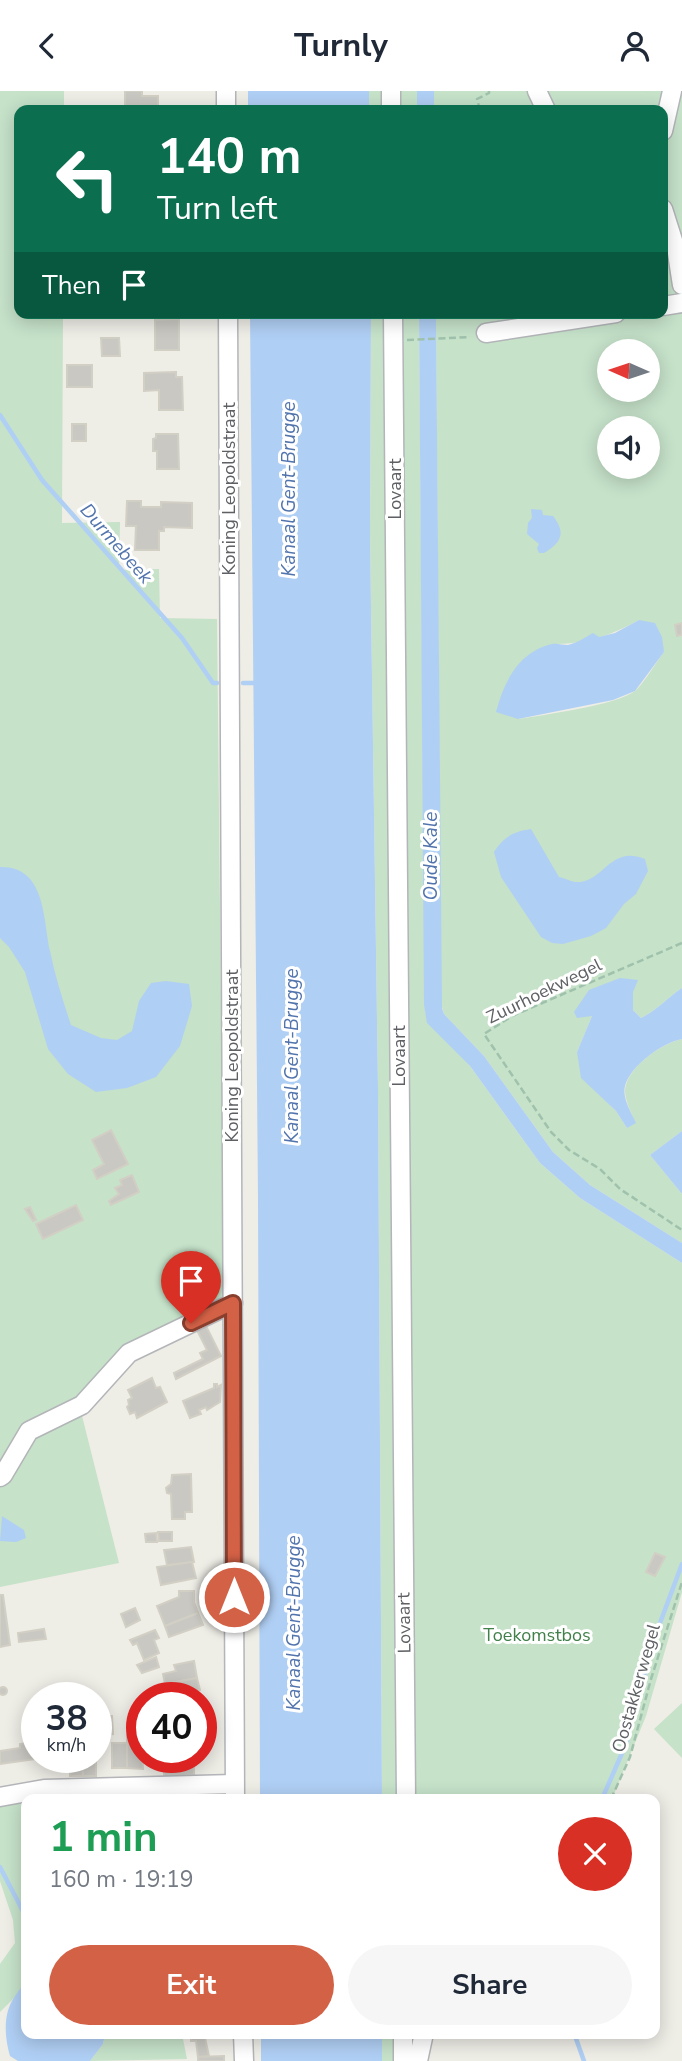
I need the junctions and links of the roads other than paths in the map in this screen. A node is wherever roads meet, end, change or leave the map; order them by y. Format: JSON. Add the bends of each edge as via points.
{"nodes":[{"id":1,"x":672,"y":91,"type":"edge"},
{"id":2,"x":668,"y":109,"type":"edge"},
{"id":3,"x":668,"y":225,"type":"edge"},
{"id":4,"x":682,"y":285,"type":"edge"},
{"id":5,"x":228,"y":319,"type":"edge"},
{"id":6,"x":393,"y":319,"type":"edge"},
{"id":7,"x":577,"y":319,"type":"edge"},
{"id":8,"x":486,"y":333,"type":"road end"},
{"id":9,"x":233,"y":1303,"type":"junction"},
{"id":10,"x":0,"y":1477,"type":"edge"},
{"id":11,"x":235,"y":1791,"type":"edge"},
{"id":12,"x":406,"y":1794,"type":"edge"},
{"id":13,"x":0,"y":1797,"type":"edge"},
{"id":14,"x":243,"y":2039,"type":"edge"},
{"id":15,"x":403,"y":2039,"type":"edge"},
{"id":16,"x":423,"y":2039,"type":"edge"},
{"id":17,"x":244,"y":2061,"type":"edge"},
{"id":18,"x":403,"y":2061,"type":"edge"},
{"id":19,"x":418,"y":2061,"type":"edge"}],
"edges":[{"from":1,"to":2,"type":"street"},
{"from":3,"to":4,"type":"street"},
{"from":5,"to":9,"type":"street","name":"Koning Leopoldstraat"},
{"from":6,"to":12,"type":"street","name":"Lovaart"},
{"from":7,"to":8,"type":"street"},
{"from":9,"to":10,"type":"street","via":[[129,1353],[82,1405],[29,1431]]},
{"from":9,"to":11,"type":"street","name":"Koning Leopoldstraat"},
{"from":11,"to":13,"type":"street","via":[[44,1789]]},
{"from":14,"to":17,"type":"street"},
{"from":15,"to":18,"type":"street"},
{"from":16,"to":19,"type":"street"}]}
